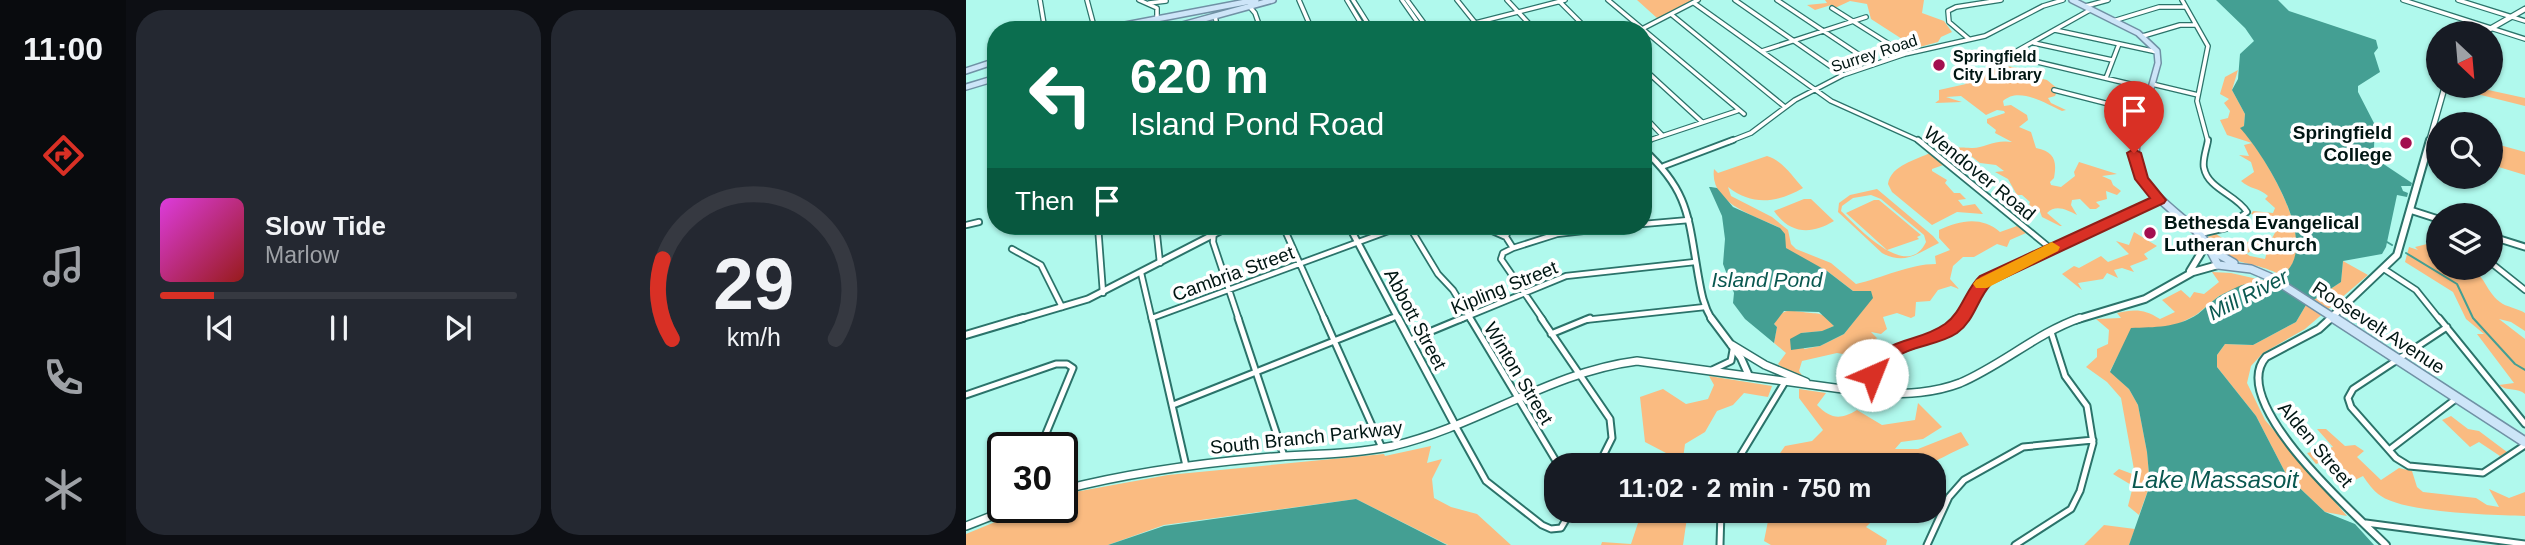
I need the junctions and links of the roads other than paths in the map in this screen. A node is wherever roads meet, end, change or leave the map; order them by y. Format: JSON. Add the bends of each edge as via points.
{"nodes":[{"id":1,"x":1040,"y":0,"type":"edge"},
{"id":2,"x":1087,"y":0,"type":"edge"},
{"id":3,"x":1139,"y":0,"type":"edge"},
{"id":4,"x":1256,"y":0,"type":"edge"},
{"id":5,"x":1265,"y":0,"type":"edge"},
{"id":6,"x":1273,"y":0,"type":"edge"},
{"id":7,"x":1299,"y":0,"type":"edge"},
{"id":8,"x":1347,"y":0,"type":"edge"},
{"id":9,"x":1353,"y":0,"type":"edge"},
{"id":10,"x":1402,"y":0,"type":"edge"},
{"id":11,"x":1407,"y":0,"type":"edge"},
{"id":12,"x":1457,"y":0,"type":"edge"},
{"id":13,"x":1507,"y":0,"type":"edge"},
{"id":14,"x":1565,"y":0,"type":"edge"},
{"id":15,"x":1608,"y":0,"type":"edge"},
{"id":16,"x":1735,"y":0,"type":"edge"},
{"id":17,"x":1777,"y":0,"type":"edge"},
{"id":18,"x":2001,"y":0,"type":"edge"},
{"id":19,"x":2043,"y":0,"type":"edge"},
{"id":20,"x":2063,"y":0,"type":"edge"},
{"id":21,"x":2072,"y":0,"type":"edge"},
{"id":22,"x":2108,"y":0,"type":"edge"},
{"id":23,"x":2182,"y":0,"type":"edge"},
{"id":24,"x":2403,"y":0,"type":"edge"},
{"id":25,"x":2458,"y":0,"type":"edge"},
{"id":26,"x":2475,"y":0,"type":"edge"},
{"id":27,"x":1168,"y":1,"type":"edge"},
{"id":28,"x":1559,"y":1,"type":"edge"},
{"id":29,"x":1696,"y":1,"type":"edge"},
{"id":30,"x":1245,"y":3,"type":"edge"},
{"id":31,"x":2050,"y":3,"type":"junction"},
{"id":32,"x":2469,"y":3,"type":"junction"},
{"id":33,"x":1149,"y":4,"type":"junction"},
{"id":34,"x":2083,"y":7,"type":"junction"},
{"id":35,"x":1157,"y":8,"type":"junction"},
{"id":36,"x":1832,"y":8,"type":"dead end"},
{"id":37,"x":2186,"y":8,"type":"junction"},
{"id":38,"x":2525,"y":9,"type":"edge"},
{"id":39,"x":2090,"y":10,"type":"junction"},
{"id":40,"x":1518,"y":12,"type":"junction"},
{"id":41,"x":1672,"y":15,"type":"junction"},
{"id":42,"x":1214,"y":16,"type":"junction"},
{"id":43,"x":1363,"y":16,"type":"junction"},
{"id":44,"x":1157,"y":17,"type":"junction"},
{"id":45,"x":1357,"y":17,"type":"junction"},
{"id":46,"x":1866,"y":17,"type":"dead end"},
{"id":47,"x":2512,"y":17,"type":"junction"},
{"id":48,"x":1044,"y":21,"type":"edge"},
{"id":49,"x":1094,"y":21,"type":"edge"},
{"id":50,"x":1139,"y":21,"type":"edge"},
{"id":51,"x":1198,"y":21,"type":"edge"},
{"id":52,"x":1216,"y":21,"type":"edge"},
{"id":53,"x":1258,"y":21,"type":"edge"},
{"id":54,"x":1308,"y":21,"type":"edge"},
{"id":55,"x":1359,"y":21,"type":"edge"},
{"id":56,"x":1366,"y":21,"type":"edge"},
{"id":57,"x":1417,"y":21,"type":"edge"},
{"id":58,"x":1423,"y":21,"type":"edge"},
{"id":59,"x":1473,"y":21,"type":"edge"},
{"id":60,"x":1483,"y":21,"type":"edge"},
{"id":61,"x":1526,"y":21,"type":"edge"},
{"id":62,"x":1579,"y":21,"type":"edge"},
{"id":63,"x":1632,"y":21,"type":"edge"},
{"id":64,"x":1853,"y":21,"type":"junction"},
{"id":65,"x":2113,"y":21,"type":"junction"},
{"id":66,"x":2467,"y":21,"type":"edge"},
{"id":67,"x":2525,"y":21,"type":"edge"},
{"id":68,"x":2503,"y":22,"type":"edge"},
{"id":69,"x":1652,"y":24,"type":"edge"},
{"id":70,"x":2197,"y":25,"type":"junction"},
{"id":71,"x":2055,"y":30,"type":"junction"},
{"id":72,"x":1823,"y":31,"type":"junction"},
{"id":73,"x":2503,"y":33,"type":"edge"},
{"id":74,"x":1652,"y":35,"type":"edge"},
{"id":75,"x":2143,"y":36,"type":"junction"},
{"id":76,"x":1969,"y":39,"type":"junction"},
{"id":77,"x":2525,"y":39,"type":"edge"},
{"id":78,"x":1793,"y":41,"type":"junction"},
{"id":79,"x":2033,"y":43,"type":"junction"},
{"id":80,"x":2119,"y":44,"type":"junction"},
{"id":81,"x":1762,"y":51,"type":"junction"},
{"id":82,"x":2158,"y":52,"type":"junction"},
{"id":83,"x":1905,"y":54,"type":"junction"},
{"id":84,"x":2008,"y":55,"type":"junction"},
{"id":85,"x":1982,"y":58,"type":"dead end"},
{"id":86,"x":2112,"y":60,"type":"junction"},
{"id":87,"x":987,"y":64,"type":"edge"},
{"id":88,"x":1873,"y":64,"type":"junction"},
{"id":89,"x":966,"y":71,"type":"edge"},
{"id":90,"x":1843,"y":75,"type":"junction"},
{"id":91,"x":1652,"y":76,"type":"edge"},
{"id":92,"x":2106,"y":78,"type":"junction"},
{"id":93,"x":987,"y":81,"type":"edge"},
{"id":94,"x":966,"y":87,"type":"edge"},
{"id":95,"x":2151,"y":87,"type":"junction"},
{"id":96,"x":1814,"y":89,"type":"junction"},
{"id":97,"x":2054,"y":90,"type":"dead end"},
{"id":98,"x":2198,"y":95,"type":"junction"},
{"id":99,"x":2442,"y":98,"type":"edge"},
{"id":100,"x":1784,"y":107,"type":"junction"},
{"id":101,"x":1738,"y":110,"type":"junction"},
{"id":102,"x":2144,"y":113,"type":"junction"},
{"id":103,"x":1744,"y":114,"type":"dead end"},
{"id":104,"x":1702,"y":122,"type":"junction"},
{"id":105,"x":1652,"y":125,"type":"edge"},
{"id":106,"x":1662,"y":135,"type":"junction"},
{"id":107,"x":1652,"y":139,"type":"edge"},
{"id":108,"x":1652,"y":156,"type":"edge"},
{"id":109,"x":1664,"y":166,"type":"junction"},
{"id":110,"x":2159,"y":200,"type":"junction"},
{"id":111,"x":2410,"y":210,"type":"junction"},
{"id":112,"x":2426,"y":215,"type":"edge"},
{"id":113,"x":1690,"y":220,"type":"junction"},
{"id":114,"x":979,"y":222,"type":"dead end"},
{"id":115,"x":1652,"y":223,"type":"edge"},
{"id":116,"x":966,"y":225,"type":"edge"},
{"id":117,"x":2200,"y":234,"type":"junction"},
{"id":118,"x":1099,"y":235,"type":"edge"},
{"id":119,"x":1157,"y":235,"type":"edge"},
{"id":120,"x":1213,"y":235,"type":"joint"},
{"id":121,"x":1287,"y":235,"type":"edge"},
{"id":122,"x":1354,"y":235,"type":"edge"},
{"id":123,"x":1377,"y":235,"type":"edge"},
{"id":124,"x":1414,"y":235,"type":"edge"},
{"id":125,"x":1502,"y":235,"type":"edge"},
{"id":126,"x":1554,"y":235,"type":"edge"},
{"id":127,"x":1506,"y":237,"type":"joint"},
{"id":128,"x":2503,"y":240,"type":"edge"},
{"id":129,"x":1358,"y":242,"type":"junction"},
{"id":130,"x":2525,"y":247,"type":"edge"},
{"id":131,"x":1513,"y":248,"type":"junction"},
{"id":132,"x":2050,"y":248,"type":"junction"},
{"id":133,"x":1013,"y":249,"type":"dead end"},
{"id":134,"x":2210,"y":250,"type":"junction"},
{"id":135,"x":1695,"y":261,"type":"junction"},
{"id":136,"x":1160,"y":263,"type":"junction"},
{"id":137,"x":1298,"y":263,"type":"junction"},
{"id":138,"x":2218,"y":265,"type":"junction"},
{"id":139,"x":2244,"y":268,"type":"junction"},
{"id":140,"x":2384,"y":268,"type":"junction"},
{"id":141,"x":2189,"y":272,"type":"junction"},
{"id":142,"x":2503,"y":272,"type":"edge"},
{"id":143,"x":1141,"y":273,"type":"junction"},
{"id":144,"x":1228,"y":289,"type":"junction"},
{"id":145,"x":2525,"y":290,"type":"edge"},
{"id":146,"x":1102,"y":293,"type":"junction"},
{"id":147,"x":1522,"y":293,"type":"junction"},
{"id":148,"x":1704,"y":307,"type":"junction"},
{"id":149,"x":1062,"y":308,"type":"junction"},
{"id":150,"x":1397,"y":316,"type":"junction"},
{"id":151,"x":1469,"y":316,"type":"junction"},
{"id":152,"x":2333,"y":316,"type":"junction"},
{"id":153,"x":1152,"y":318,"type":"junction"},
{"id":154,"x":2447,"y":327,"type":"junction"},
{"id":155,"x":2050,"y":331,"type":"junction"},
{"id":156,"x":1550,"y":334,"type":"junction"},
{"id":157,"x":966,"y":335,"type":"edge"},
{"id":158,"x":1333,"y":340,"type":"junction"},
{"id":159,"x":1410,"y":340,"type":"junction"},
{"id":160,"x":1732,"y":345,"type":"junction"},
{"id":161,"x":2397,"y":358,"type":"junction"},
{"id":162,"x":1712,"y":370,"type":"junction"},
{"id":163,"x":1256,"y":372,"type":"junction"},
{"id":164,"x":1576,"y":372,"type":"junction"},
{"id":165,"x":1749,"y":376,"type":"junction"},
{"id":166,"x":1785,"y":382,"type":"junction"},
{"id":167,"x":1817,"y":386,"type":"junction"},
{"id":168,"x":1870,"y":393,"type":"junction"},
{"id":169,"x":966,"y":395,"type":"edge"},
{"id":170,"x":1519,"y":398,"type":"junction"},
{"id":171,"x":2458,"y":398,"type":"junction"},
{"id":172,"x":1173,"y":405,"type":"junction"},
{"id":173,"x":2525,"y":424,"type":"edge"},
{"id":174,"x":1456,"y":427,"type":"junction"},
{"id":175,"x":1047,"y":432,"type":"edge"},
{"id":176,"x":2093,"y":440,"type":"junction"},
{"id":177,"x":2525,"y":443,"type":"edge"},
{"id":178,"x":1382,"y":448,"type":"junction"},
{"id":179,"x":2389,"y":450,"type":"junction"},
{"id":180,"x":1551,"y":453,"type":"edge"},
{"id":181,"x":1606,"y":453,"type":"edge"},
{"id":182,"x":1742,"y":453,"type":"edge"},
{"id":183,"x":1285,"y":457,"type":"junction"},
{"id":184,"x":1186,"y":466,"type":"junction"},
{"id":185,"x":1078,"y":486,"type":"edge"},
{"id":186,"x":987,"y":518,"type":"edge"},
{"id":187,"x":1564,"y":523,"type":"edge"},
{"id":188,"x":1721,"y":523,"type":"edge"},
{"id":189,"x":2366,"y":523,"type":"junction"},
{"id":190,"x":966,"y":526,"type":"edge"},
{"id":191,"x":2525,"y":544,"type":"edge"},
{"id":192,"x":1720,"y":545,"type":"edge"},
{"id":193,"x":1927,"y":545,"type":"edge"},
{"id":194,"x":2015,"y":545,"type":"edge"},
{"id":195,"x":2386,"y":545,"type":"edge"}],
"edges":[{"from":1,"to":48,"type":"street"},
{"from":2,"to":49,"type":"street"},
{"from":3,"to":33,"type":"street"},
{"from":4,"to":30,"type":"main road"},
{"from":5,"to":30,"type":"main road"},
{"from":6,"to":30,"type":"main road"},
{"from":7,"to":54,"type":"street"},
{"from":8,"to":45,"type":"street"},
{"from":9,"to":43,"type":"street"},
{"from":10,"to":57,"type":"street"},
{"from":11,"to":58,"type":"street"},
{"from":12,"to":59,"type":"street"},
{"from":13,"to":40,"type":"street"},
{"from":14,"to":28,"type":"street"},
{"from":15,"to":63,"type":"street"},
{"from":16,"to":78,"type":"street"},
{"from":17,"to":72,"type":"street"},
{"from":18,"to":76,"type":"street","via":[[1948,11],[1949,22]]},
{"from":19,"to":31,"type":"street"},
{"from":20,"to":31,"type":"street","name":"Surrey Road"},
{"from":21,"to":34,"type":"main road"},
{"from":22,"to":34,"type":"street"},
{"from":23,"to":37,"type":"street"},
{"from":24,"to":66,"type":"street"},
{"from":25,"to":32,"type":"street"},
{"from":26,"to":32,"type":"street"},
{"from":27,"to":33,"type":"street"},
{"from":27,"to":35,"type":"street"},
{"from":28,"to":40,"type":"street"},
{"from":28,"to":62,"type":"street"},
{"from":29,"to":41,"type":"street"},
{"from":29,"to":81,"type":"street","name":"Wendover Road"},
{"from":30,"to":42,"type":"main road"},
{"from":30,"to":44,"type":"main road"},
{"from":30,"to":53,"type":"street"},
{"from":31,"to":76,"type":"street","name":"Surrey Road","via":[[1991,34]]},
{"from":32,"to":47,"type":"street"},
{"from":33,"to":35,"type":"street"},
{"from":34,"to":39,"type":"main road"},
{"from":35,"to":44,"type":"street"},
{"from":36,"to":64,"type":"street"},
{"from":37,"to":65,"type":"street","via":[[2163,7]]},
{"from":37,"to":70,"type":"street"},
{"from":38,"to":47,"type":"main road"},
{"from":39,"to":65,"type":"main road"},
{"from":39,"to":71,"type":"street"},
{"from":40,"to":60,"type":"street"},
{"from":40,"to":61,"type":"street"},
{"from":41,"to":69,"type":"street"},
{"from":41,"to":100,"type":"street"},
{"from":42,"to":51,"type":"main road"},
{"from":42,"to":52,"type":"street"},
{"from":43,"to":45,"type":"street"},
{"from":43,"to":56,"type":"street"},
{"from":44,"to":50,"type":"main road"},
{"from":45,"to":55,"type":"street"},
{"from":46,"to":64,"type":"street"},
{"from":47,"to":67,"type":"street"},
{"from":47,"to":68,"type":"main road"},
{"from":64,"to":72,"type":"street"},
{"from":64,"to":83,"type":"street"},
{"from":65,"to":75,"type":"main road"},
{"from":70,"to":75,"type":"street","via":[[2178,25]]},
{"from":70,"to":98,"type":"street","via":[[2208,47]]},
{"from":71,"to":79,"type":"street"},
{"from":71,"to":80,"type":"street"},
{"from":72,"to":78,"type":"street"},
{"from":72,"to":88,"type":"street"},
{"from":73,"to":77,"type":"street"},
{"from":74,"to":101,"type":"street"},
{"from":75,"to":82,"type":"main road"},
{"from":76,"to":83,"type":"street","name":"Surrey Road"},
{"from":78,"to":81,"type":"street"},
{"from":78,"to":90,"type":"street"},
{"from":79,"to":84,"type":"street"},
{"from":79,"to":86,"type":"street"},
{"from":80,"to":82,"type":"street"},
{"from":80,"to":86,"type":"street"},
{"from":81,"to":96,"type":"street","name":"Wendover Road"},
{"from":82,"to":95,"type":"main road"},
{"from":83,"to":88,"type":"street","name":"Surrey Road"},
{"from":84,"to":85,"type":"street"},
{"from":84,"to":92,"type":"street"},
{"from":86,"to":92,"type":"street"},
{"from":87,"to":89,"type":"main road"},
{"from":88,"to":90,"type":"street","name":"Surrey Road"},
{"from":90,"to":96,"type":"street","name":"Surrey Road"},
{"from":91,"to":104,"type":"street"},
{"from":92,"to":95,"type":"street"},
{"from":93,"to":94,"type":"main road"},
{"from":95,"to":98,"type":"street"},
{"from":95,"to":102,"type":"main road"},
{"from":96,"to":100,"type":"street","name":"Surrey Road"},
{"from":96,"to":132,"type":"street","name":"Wendover Road","via":[[1923,142]]},
{"from":97,"to":102,"type":"street"},
{"from":98,"to":117,"type":"street","via":[[2208,138],[2206,174],[2247,211],[2214,233]]},
{"from":99,"to":111,"type":"main road","name":"Alden Street"},
{"from":100,"to":109,"type":"street","name":"Surrey Road","via":[[1748,135]]},
{"from":101,"to":103,"type":"street"},
{"from":101,"to":104,"type":"street"},
{"from":102,"to":110,"type":"main road","via":[[2134,160]]},
{"from":104,"to":106,"type":"street"},
{"from":105,"to":106,"type":"street"},
{"from":106,"to":107,"type":"street"},
{"from":108,"to":109,"type":"street","name":"Roosevelt Avenue"},
{"from":109,"to":113,"type":"street","name":"Roosevelt Avenue","via":[[1682,190]]},
{"from":110,"to":117,"type":"main road"},
{"from":110,"to":132,"type":"street"},
{"from":111,"to":112,"type":"street"},
{"from":111,"to":140,"type":"main road","name":"Alden Street","via":[[2397,256]]},
{"from":113,"to":115,"type":"street"},
{"from":113,"to":135,"type":"street","name":"Roosevelt Avenue"},
{"from":114,"to":116,"type":"street"},
{"from":117,"to":134,"type":"main road"},
{"from":117,"to":141,"type":"main road","via":[[2201,253]]},
{"from":118,"to":146,"type":"street"},
{"from":119,"to":136,"type":"street"},
{"from":120,"to":136,"type":"street"},
{"from":120,"to":144,"type":"street"},
{"from":121,"to":137,"type":"street"},
{"from":122,"to":129,"type":"street","name":"Abbott Street"},
{"from":123,"to":129,"type":"street","name":"Cambria Street"},
{"from":124,"to":151,"type":"street","name":"Winton Street"},
{"from":125,"to":127,"type":"street"},
{"from":126,"to":131,"type":"street"},
{"from":127,"to":131,"type":"street"},
{"from":128,"to":130,"type":"street"},
{"from":129,"to":137,"type":"street","name":"Cambria Street"},
{"from":129,"to":150,"type":"street","name":"Abbott Street"},
{"from":131,"to":147,"type":"street","via":[[1503,253],[1501,260]]},
{"from":132,"to":168,"type":"street","via":[[1986,280],[1975,291],[1965,316],[1950,330],[1885,357],[1872,375]]},
{"from":133,"to":149,"type":"street","via":[[1041,265]]},
{"from":134,"to":138,"type":"main road"},
{"from":134,"to":139,"type":"main road"},
{"from":135,"to":147,"type":"street","name":"Kipling Street","via":[[1575,274]]},
{"from":135,"to":148,"type":"street","name":"Roosevelt Avenue"},
{"from":136,"to":143,"type":"street"},
{"from":137,"to":144,"type":"street","name":"Cambria Street"},
{"from":137,"to":158,"type":"street"},
{"from":138,"to":139,"type":"main road","name":"Roosevelt Avenue"},
{"from":138,"to":141,"type":"main road","name":"Roosevelt Avenue"},
{"from":139,"to":152,"type":"main road","name":"Roosevelt Avenue","via":[[2268,275]]},
{"from":140,"to":152,"type":"main road","name":"Alden Street"},
{"from":140,"to":154,"type":"street","via":[[2414,288]]},
{"from":141,"to":155,"type":"main road","name":"Roosevelt Avenue","via":[[2154,295]]},
{"from":142,"to":145,"type":"street"},
{"from":143,"to":146,"type":"street"},
{"from":143,"to":153,"type":"street"},
{"from":144,"to":153,"type":"street","name":"Cambria Street"},
{"from":144,"to":163,"type":"street"},
{"from":146,"to":149,"type":"street"},
{"from":147,"to":151,"type":"street","name":"Kipling Street"},
{"from":147,"to":156,"type":"street"},
{"from":148,"to":156,"type":"street","via":[[1590,318]]},
{"from":148,"to":160,"type":"street","name":"Roosevelt Avenue"},
{"from":149,"to":157,"type":"street"},
{"from":150,"to":158,"type":"street"},
{"from":150,"to":159,"type":"street","name":"Abbott Street"},
{"from":151,"to":159,"type":"street","name":"Kipling Street"},
{"from":151,"to":170,"type":"street","name":"Winton Street"},
{"from":152,"to":161,"type":"main road","name":"Roosevelt Avenue"},
{"from":152,"to":189,"type":"street","name":"Alden Street","via":[[2318,330],[2266,358],[2258,369],[2256,385],[2263,404],[2290,443]]},
{"from":153,"to":172,"type":"street"},
{"from":154,"to":161,"type":"street"},
{"from":154,"to":173,"type":"street"},
{"from":155,"to":168,"type":"main road","name":"Roosevelt Avenue","via":[[1959,384],[1915,394]]},
{"from":155,"to":176,"type":"street","via":[[2065,376],[2087,406]]},
{"from":156,"to":164,"type":"street"},
{"from":158,"to":163,"type":"street"},
{"from":158,"to":178,"type":"street"},
{"from":159,"to":174,"type":"street","name":"Abbott Street"},
{"from":160,"to":162,"type":"street","via":[[1731,361]]},
{"from":160,"to":165,"type":"street","name":"Roosevelt Avenue"},
{"from":160,"to":167,"type":"main road","name":"Roosevelt Avenue","via":[[1765,365]]},
{"from":161,"to":171,"type":"main road","name":"Roosevelt Avenue"},
{"from":161,"to":179,"type":"street","via":[[2353,389],[2348,398]]},
{"from":162,"to":164,"type":"main road","name":"South Branch Parkway","via":[[1637,361]]},
{"from":162,"to":165,"type":"main road","name":"South Branch Parkway"},
{"from":163,"to":172,"type":"street"},
{"from":163,"to":183,"type":"street"},
{"from":164,"to":170,"type":"main road","name":"South Branch Parkway"},
{"from":164,"to":181,"type":"street","via":[[1614,432]]},
{"from":165,"to":166,"type":"main road","name":"Roosevelt Avenue"},
{"from":166,"to":167,"type":"main road","name":"Roosevelt Avenue"},
{"from":166,"to":182,"type":"street"},
{"from":167,"to":168,"type":"main road","name":"Roosevelt Avenue"},
{"from":169,"to":175,"type":"street","via":[[1067,364],[1073,368]]},
{"from":170,"to":174,"type":"main road","name":"South Branch Parkway"},
{"from":170,"to":180,"type":"street","name":"Winton Street"},
{"from":171,"to":177,"type":"main road","name":"Roosevelt Avenue"},
{"from":171,"to":179,"type":"street"},
{"from":172,"to":184,"type":"street"},
{"from":174,"to":178,"type":"main road","name":"South Branch Parkway"},
{"from":174,"to":187,"type":"street","via":[[1486,481],[1542,525],[1551,529]]},
{"from":176,"to":193,"type":"street","via":[[2023,447],[1964,480],[1949,497]]},
{"from":176,"to":194,"type":"street","via":[[2071,509]]},
{"from":177,"to":179,"type":"street","via":[[2496,467],[2480,473],[2409,466]]},
{"from":178,"to":183,"type":"main road","name":"South Branch Parkway"},
{"from":183,"to":184,"type":"main road","name":"South Branch Parkway"},
{"from":184,"to":185,"type":"main road","name":"South Branch Parkway"},
{"from":186,"to":190,"type":"main road"},
{"from":188,"to":192,"type":"street"},
{"from":189,"to":191,"type":"street"},
{"from":189,"to":195,"type":"street","name":"Alden Street"}]}
